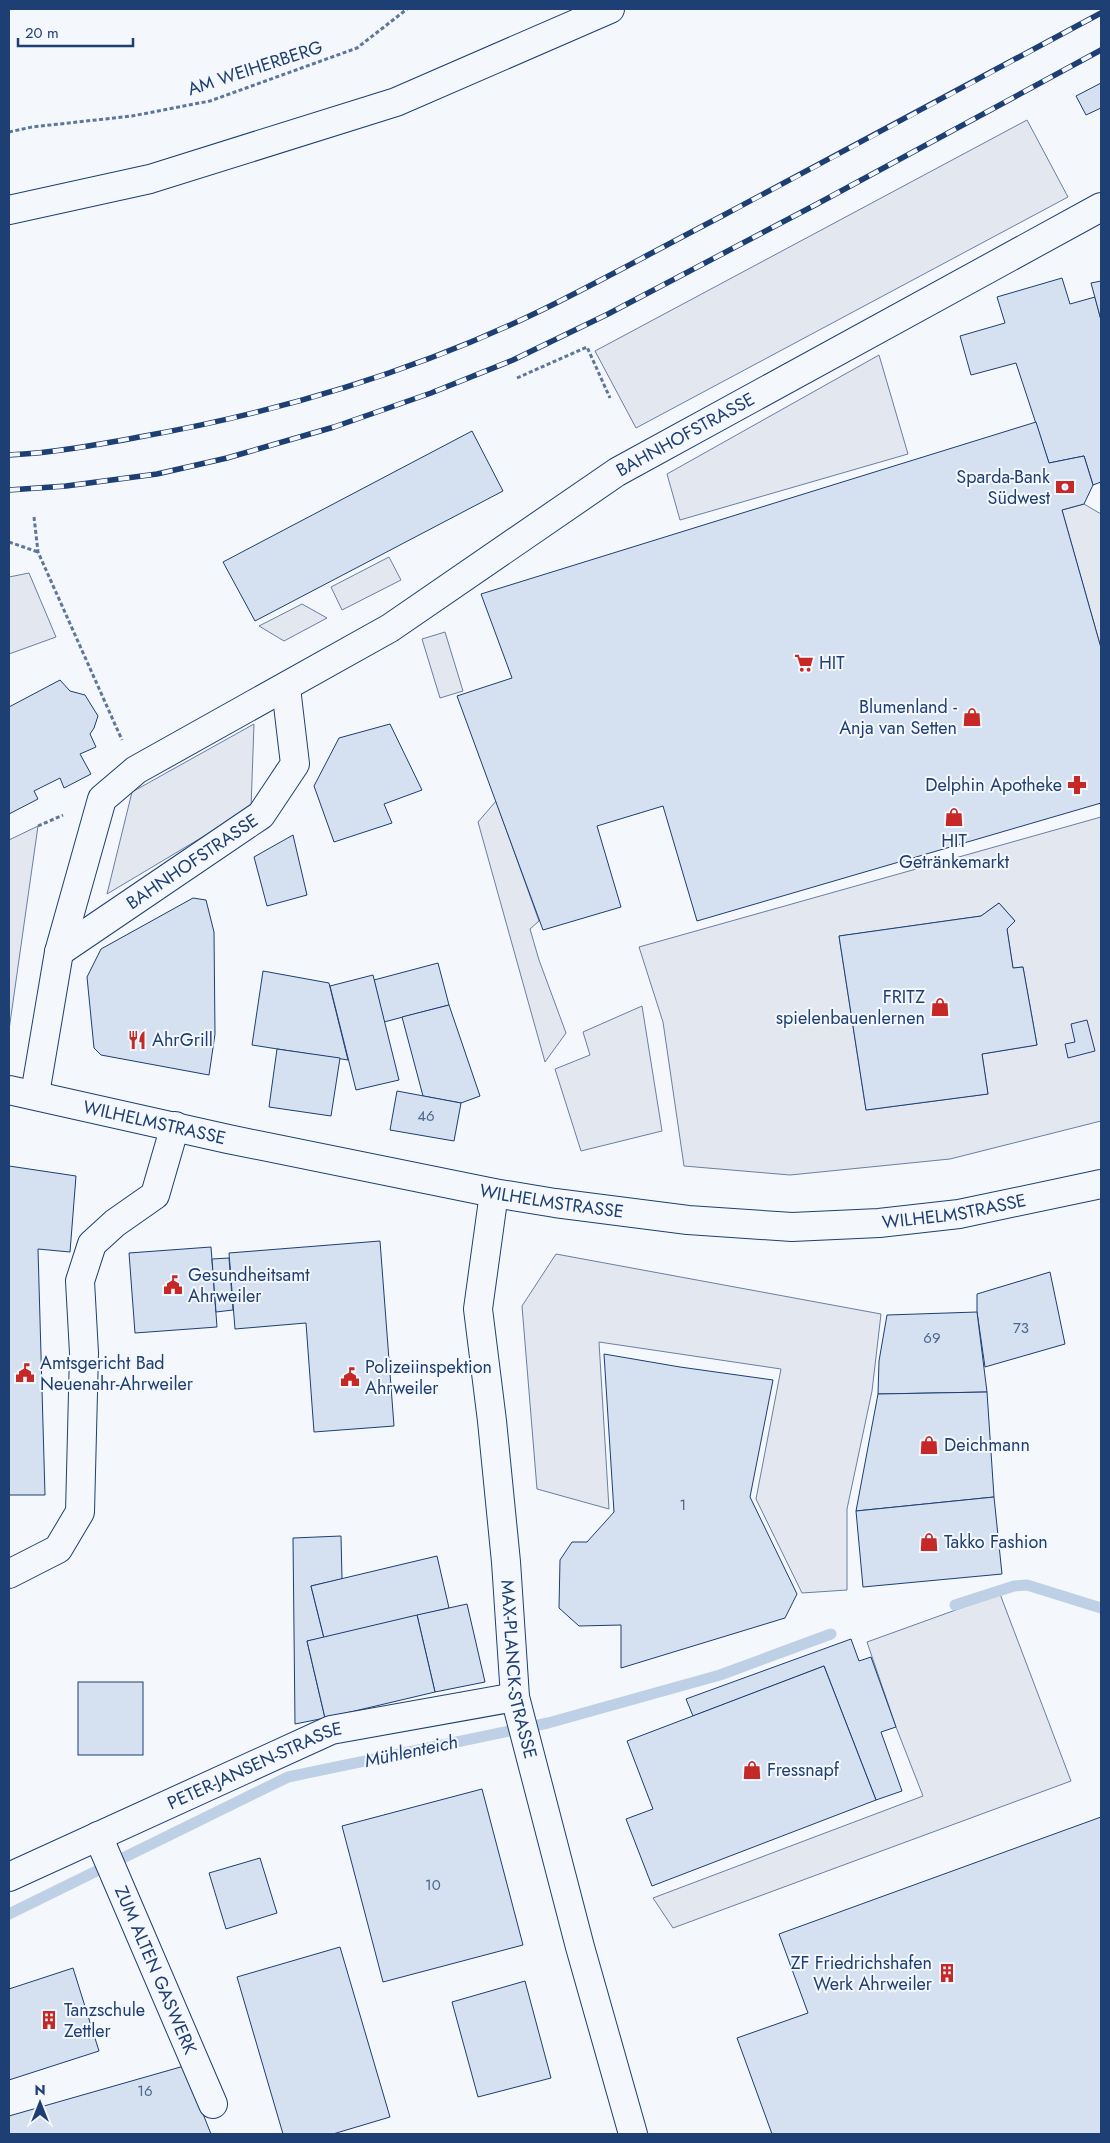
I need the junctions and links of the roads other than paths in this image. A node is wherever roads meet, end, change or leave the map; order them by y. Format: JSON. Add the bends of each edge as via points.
{"nodes":[{"id":1,"x":610,"y":9,"type":"edge"},
{"id":2,"x":1101,"y":207,"type":"edge"},
{"id":3,"x":9,"y":210,"type":"edge"},
{"id":4,"x":286,"y":688,"type":"junction"},
{"id":5,"x":59,"y":952,"type":"junction"},
{"id":6,"x":9,"y":1090,"type":"edge"},
{"id":7,"x":35,"y":1094,"type":"junction"},
{"id":8,"x":175,"y":1126,"type":"junction"},
{"id":9,"x":1101,"y":1184,"type":"edge"},
{"id":10,"x":494,"y":1193,"type":"junction"},
{"id":11,"x":9,"y":1574,"type":"edge"},
{"id":12,"x":517,"y":1705,"type":"junction"},
{"id":13,"x":101,"y":1843,"type":"junction"},
{"id":14,"x":9,"y":1878,"type":"edge"},
{"id":15,"x":213,"y":2104,"type":"dead end"},
{"id":16,"x":633,"y":2134,"type":"edge"}],
"edges":[{"from":1,"to":3,"type":"street","via":[[396,102],[150,179]]},
{"from":2,"to":4,"type":"street","name":"BAHNHOFSTRASSE","via":[[617,472],[390,628]]},
{"from":4,"to":5,"type":"street","name":"BAHNHOFSTRASSE","via":[[136,770],[102,799]]},
{"from":4,"to":5,"type":"street","name":"BAHNHOFSTRASSE","via":[[295,764],[261,816]]},
{"from":5,"to":7,"type":"street","name":"BAHNHOFSTRASSE"},
{"from":6,"to":7,"type":"street","name":"WILHELMSTRASSE"},
{"from":7,"to":8,"type":"street","name":"WILHELMSTRASSE"},
{"from":8,"to":10,"type":"street","name":"WILHELMSTRASSE"},
{"from":8,"to":11,"type":"street","via":[[155,1195],[92,1244],[80,1281],[84,1353],[80,1512],[58,1549]]},
{"from":9,"to":10,"type":"street","name":"WILHELMSTRASSE","via":[[959,1214],[879,1223],[792,1227],[688,1220]]},
{"from":10,"to":12,"type":"street","name":"MAX-PLANCK-STRASSE","via":[[478,1309],[506,1562]]},
{"from":12,"to":13,"type":"street","name":"PETER-JANSEN-STRASSE","via":[[331,1730]]},
{"from":12,"to":16,"type":"street","name":"MAX-PLANCK-STRASSE"},
{"from":13,"to":14,"type":"street","name":"PETER-JANSEN-STRASSE"},
{"from":13,"to":15,"type":"street","name":"ZUM ALTEN GASWERK"}]}
